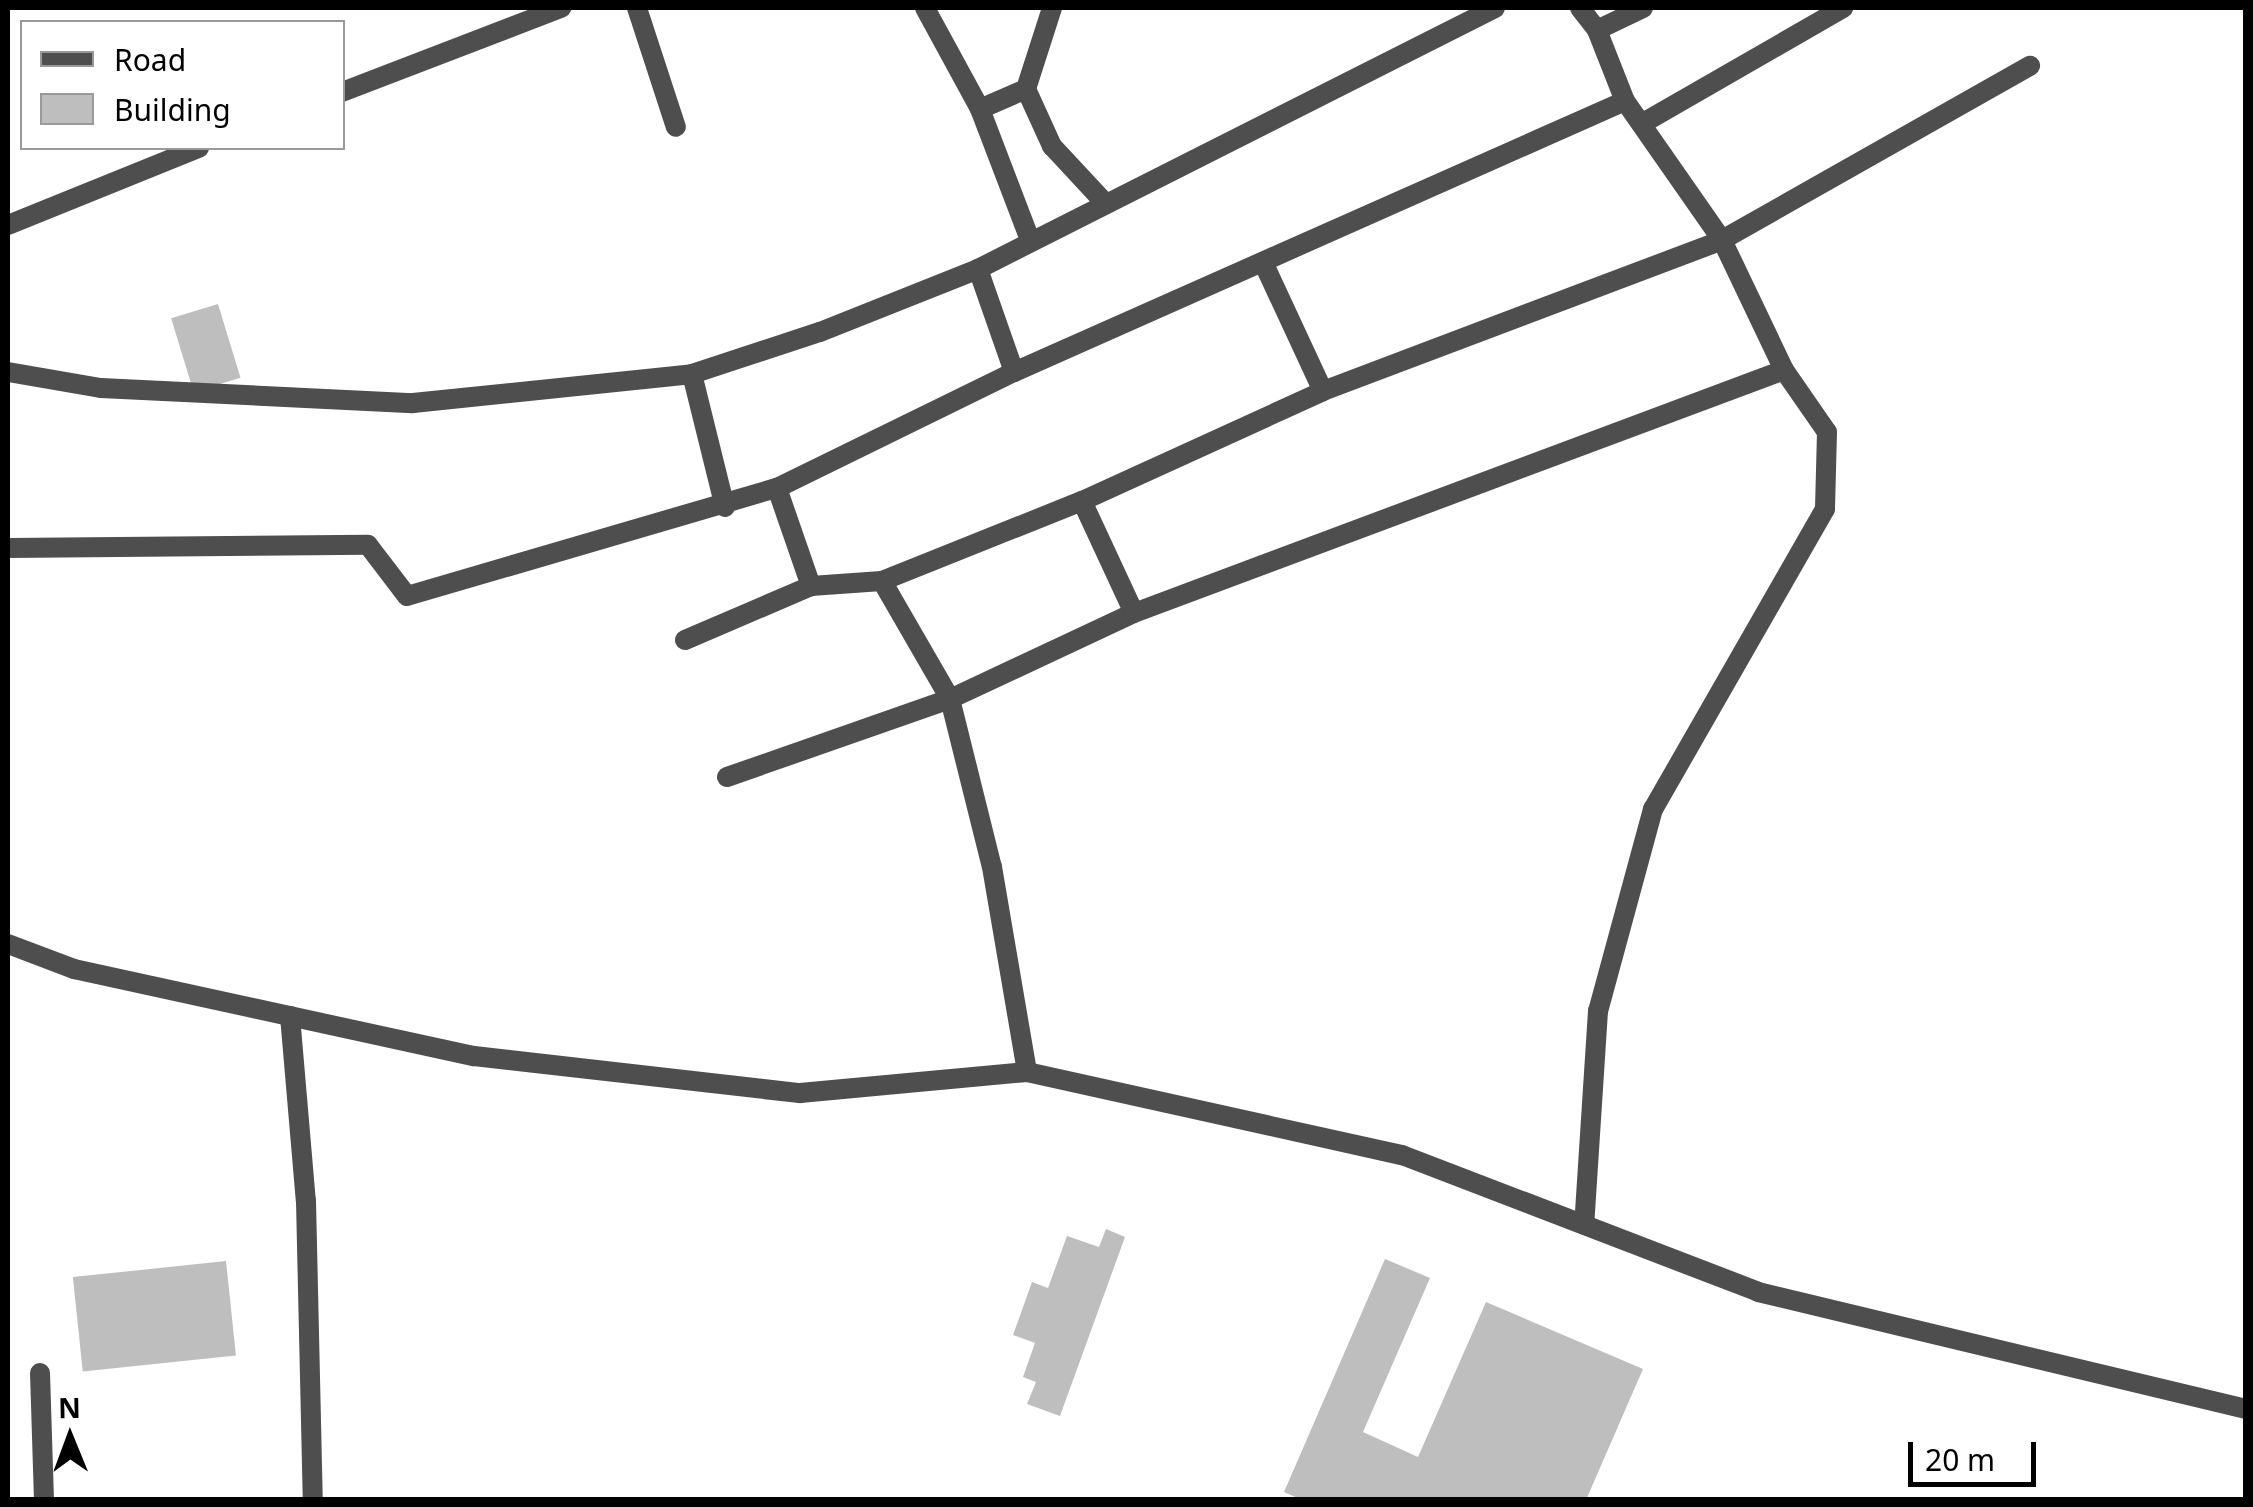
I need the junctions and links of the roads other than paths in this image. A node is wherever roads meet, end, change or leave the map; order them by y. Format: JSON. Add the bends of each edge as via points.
{"nodes":[{"id":1,"x":561,"y":8,"type":"edge"},
{"id":2,"x":636,"y":8,"type":"edge"},
{"id":3,"x":926,"y":8,"type":"edge"},
{"id":4,"x":1052,"y":8,"type":"edge"},
{"id":5,"x":1494,"y":8,"type":"edge"},
{"id":6,"x":1580,"y":8,"type":"edge"},
{"id":7,"x":1643,"y":8,"type":"edge"},
{"id":8,"x":1843,"y":8,"type":"edge"},
{"id":9,"x":1596,"y":30,"type":"junction"},
{"id":10,"x":2030,"y":66,"type":"dead end"},
{"id":11,"x":1026,"y":89,"type":"junction"},
{"id":12,"x":345,"y":91,"type":"edge"},
{"id":13,"x":1625,"y":101,"type":"junction"},
{"id":14,"x":980,"y":109,"type":"junction"},
{"id":15,"x":1643,"y":124,"type":"junction"},
{"id":16,"x":676,"y":127,"type":"dead end"},
{"id":17,"x":194,"y":150,"type":"edge"},
{"id":18,"x":1104,"y":202,"type":"junction"},
{"id":19,"x":8,"y":226,"type":"edge"},
{"id":20,"x":1030,"y":240,"type":"junction"},
{"id":21,"x":1722,"y":240,"type":"junction"},
{"id":22,"x":1264,"y":262,"type":"junction"},
{"id":23,"x":978,"y":269,"type":"junction"},
{"id":24,"x":1784,"y":370,"type":"junction"},
{"id":25,"x":8,"y":372,"type":"edge"},
{"id":26,"x":1014,"y":372,"type":"junction"},
{"id":27,"x":692,"y":374,"type":"junction"},
{"id":28,"x":1323,"y":391,"type":"junction"},
{"id":29,"x":776,"y":488,"type":"junction"},
{"id":30,"x":1082,"y":500,"type":"junction"},
{"id":31,"x":725,"y":508,"type":"junction"},
{"id":32,"x":8,"y":548,"type":"edge"},
{"id":33,"x":882,"y":581,"type":"junction"},
{"id":34,"x":811,"y":586,"type":"junction"},
{"id":35,"x":1134,"y":613,"type":"junction"},
{"id":36,"x":685,"y":640,"type":"dead end"},
{"id":37,"x":950,"y":700,"type":"junction"},
{"id":38,"x":727,"y":777,"type":"dead end"},
{"id":39,"x":8,"y":944,"type":"edge"},
{"id":40,"x":290,"y":1016,"type":"junction"},
{"id":41,"x":1027,"y":1072,"type":"junction"},
{"id":42,"x":1584,"y":1225,"type":"junction"},
{"id":43,"x":40,"y":1373,"type":"dead end"},
{"id":44,"x":2246,"y":1408,"type":"edge"},
{"id":45,"x":44,"y":1500,"type":"edge"},
{"id":46,"x":314,"y":1500,"type":"edge"}],
"edges":[{"from":1,"to":12,"type":"street"},
{"from":2,"to":16,"type":"street"},
{"from":3,"to":14,"type":"street"},
{"from":4,"to":11,"type":"street"},
{"from":5,"to":18,"type":"street"},
{"from":6,"to":9,"type":"street"},
{"from":7,"to":9,"type":"street"},
{"from":8,"to":15,"type":"street"},
{"from":9,"to":13,"type":"street"},
{"from":10,"to":21,"type":"street"},
{"from":11,"to":14,"type":"street"},
{"from":11,"to":18,"type":"street","via":[[1052,146]]},
{"from":13,"to":15,"type":"street"},
{"from":13,"to":22,"type":"street"},
{"from":14,"to":20,"type":"street"},
{"from":15,"to":21,"type":"street"},
{"from":17,"to":19,"type":"street"},
{"from":18,"to":20,"type":"street"},
{"from":20,"to":23,"type":"street"},
{"from":21,"to":24,"type":"street"},
{"from":21,"to":28,"type":"street"},
{"from":22,"to":26,"type":"street"},
{"from":22,"to":28,"type":"street"},
{"from":23,"to":26,"type":"street"},
{"from":23,"to":27,"type":"street"},
{"from":24,"to":35,"type":"street"},
{"from":24,"to":42,"type":"street","via":[[1828,432],[1825,509],[1652,809],[1598,1012]]},
{"from":25,"to":27,"type":"street","via":[[101,388],[413,403]]},
{"from":26,"to":29,"type":"street"},
{"from":27,"to":31,"type":"street"},
{"from":28,"to":30,"type":"street"},
{"from":29,"to":31,"type":"street"},
{"from":29,"to":34,"type":"street"},
{"from":30,"to":33,"type":"street"},
{"from":30,"to":35,"type":"street"},
{"from":31,"to":32,"type":"street","via":[[407,596],[368,544]]},
{"from":33,"to":34,"type":"street"},
{"from":33,"to":37,"type":"street"},
{"from":34,"to":36,"type":"street"},
{"from":35,"to":37,"type":"street"},
{"from":37,"to":38,"type":"street"},
{"from":37,"to":41,"type":"street","via":[[992,867]]},
{"from":39,"to":40,"type":"street","via":[[74,970]]},
{"from":40,"to":41,"type":"street","via":[[474,1056],[800,1093]]},
{"from":40,"to":46,"type":"street","via":[[306,1201]]},
{"from":41,"to":42,"type":"street","via":[[1402,1155]]},
{"from":42,"to":44,"type":"street","via":[[1758,1292]]},
{"from":43,"to":45,"type":"street"}]}
